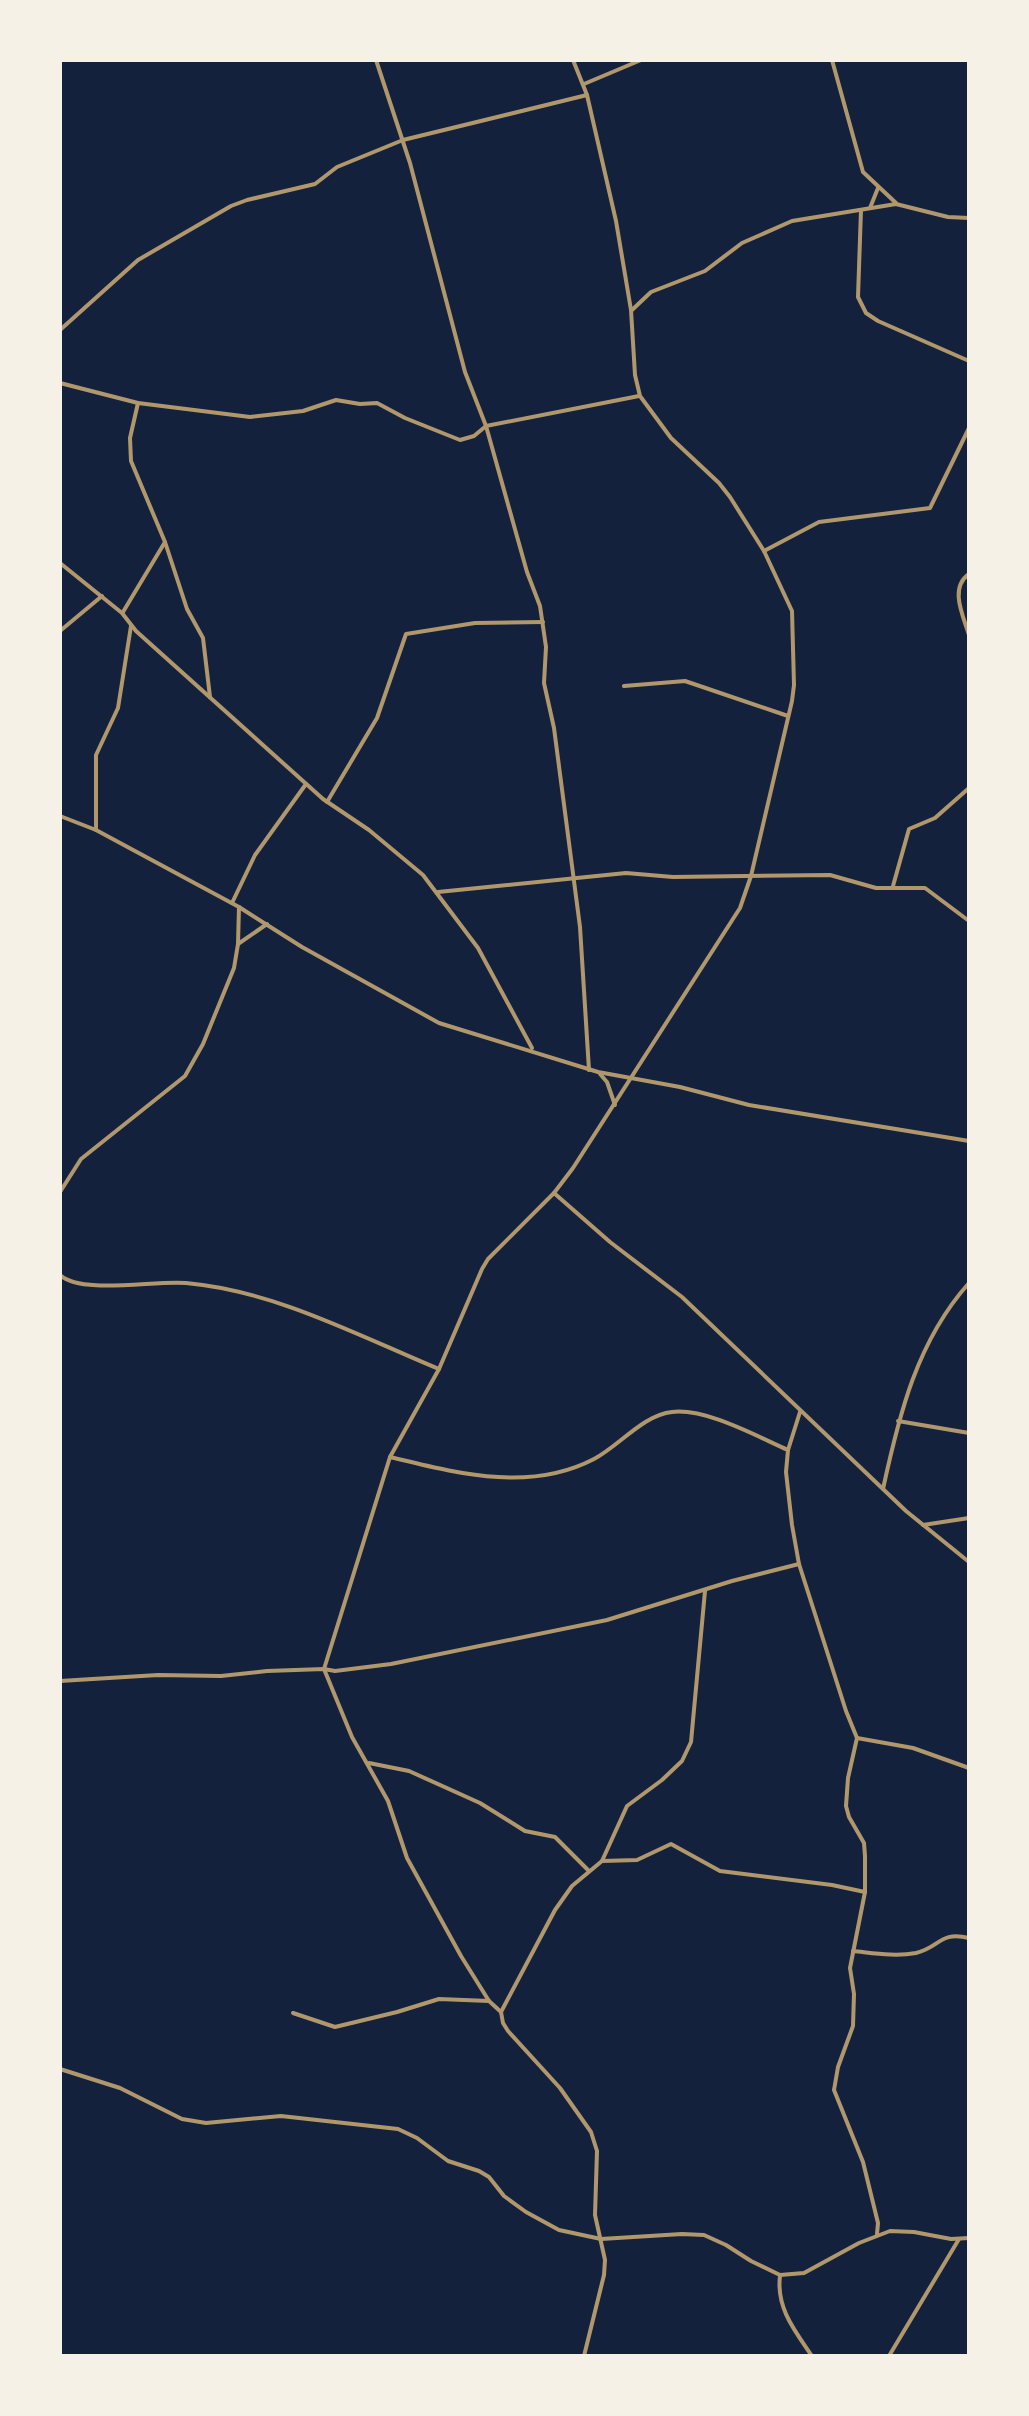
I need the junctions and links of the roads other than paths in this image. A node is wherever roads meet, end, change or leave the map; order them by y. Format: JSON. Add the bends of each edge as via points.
{"nodes":[{"id":1,"x":376,"y":60,"type":"edge"},
{"id":2,"x":573,"y":60,"type":"edge"},
{"id":3,"x":641,"y":60,"type":"edge"},
{"id":4,"x":832,"y":60,"type":"edge"},
{"id":5,"x":584,"y":85,"type":"junction"},
{"id":6,"x":587,"y":95,"type":"junction"},
{"id":7,"x":403,"y":140,"type":"junction"},
{"id":8,"x":878,"y":188,"type":"junction"},
{"id":9,"x":896,"y":204,"type":"junction"},
{"id":10,"x":870,"y":208,"type":"junction"},
{"id":11,"x":861,"y":210,"type":"junction"},
{"id":12,"x":969,"y":218,"type":"edge"},
{"id":13,"x":631,"y":310,"type":"junction"},
{"id":14,"x":60,"y":330,"type":"edge"},
{"id":15,"x":969,"y":361,"type":"edge"},
{"id":16,"x":60,"y":383,"type":"edge"},
{"id":17,"x":640,"y":396,"type":"junction"},
{"id":18,"x":138,"y":403,"type":"junction"},
{"id":19,"x":486,"y":426,"type":"junction"},
{"id":20,"x":969,"y":428,"type":"edge"},
{"id":21,"x":165,"y":542,"type":"junction"},
{"id":22,"x":764,"y":551,"type":"junction"},
{"id":23,"x":60,"y":563,"type":"edge"},
{"id":24,"x":969,"y":574,"type":"edge"},
{"id":25,"x":102,"y":596,"type":"junction"},
{"id":26,"x":122,"y":613,"type":"junction"},
{"id":27,"x":543,"y":622,"type":"junction"},
{"id":28,"x":131,"y":625,"type":"junction"},
{"id":29,"x":60,"y":631,"type":"edge"},
{"id":30,"x":969,"y":635,"type":"edge"},
{"id":31,"x":624,"y":686,"type":"dead end"},
{"id":32,"x":210,"y":697,"type":"junction"},
{"id":33,"x":788,"y":716,"type":"junction"},
{"id":34,"x":306,"y":784,"type":"junction"},
{"id":35,"x":969,"y":788,"type":"edge"},
{"id":36,"x":327,"y":802,"type":"junction"},
{"id":37,"x":60,"y":816,"type":"edge"},
{"id":38,"x":96,"y":830,"type":"junction"},
{"id":39,"x":751,"y":876,"type":"junction"},
{"id":40,"x":574,"y":880,"type":"junction"},
{"id":41,"x":893,"y":886,"type":"junction"},
{"id":42,"x":438,"y":892,"type":"junction"},
{"id":43,"x":232,"y":903,"type":"junction"},
{"id":44,"x":239,"y":907,"type":"junction"},
{"id":45,"x":969,"y":921,"type":"edge"},
{"id":46,"x":267,"y":924,"type":"junction"},
{"id":47,"x":238,"y":944,"type":"junction"},
{"id":48,"x":533,"y":1050,"type":"junction"},
{"id":49,"x":589,"y":1070,"type":"junction"},
{"id":50,"x":598,"y":1072,"type":"junction"},
{"id":51,"x":630,"y":1079,"type":"junction"},
{"id":52,"x":615,"y":1105,"type":"junction"},
{"id":53,"x":969,"y":1141,"type":"edge"},
{"id":54,"x":60,"y":1192,"type":"edge"},
{"id":55,"x":554,"y":1193,"type":"junction"},
{"id":56,"x":60,"y":1275,"type":"edge"},
{"id":57,"x":969,"y":1283,"type":"edge"},
{"id":58,"x":439,"y":1369,"type":"junction"},
{"id":59,"x":800,"y":1412,"type":"junction"},
{"id":60,"x":898,"y":1421,"type":"junction"},
{"id":61,"x":969,"y":1433,"type":"edge"},
{"id":62,"x":788,"y":1450,"type":"junction"},
{"id":63,"x":390,"y":1457,"type":"junction"},
{"id":64,"x":883,"y":1489,"type":"junction"},
{"id":65,"x":969,"y":1518,"type":"edge"},
{"id":66,"x":923,"y":1525,"type":"junction"},
{"id":67,"x":969,"y":1562,"type":"edge"},
{"id":68,"x":799,"y":1564,"type":"junction"},
{"id":69,"x":705,"y":1591,"type":"junction"},
{"id":70,"x":324,"y":1669,"type":"junction"},
{"id":71,"x":60,"y":1681,"type":"edge"},
{"id":72,"x":857,"y":1738,"type":"junction"},
{"id":73,"x":369,"y":1763,"type":"junction"},
{"id":74,"x":969,"y":1768,"type":"edge"},
{"id":75,"x":602,"y":1861,"type":"junction"},
{"id":76,"x":589,"y":1870,"type":"junction"},
{"id":77,"x":865,"y":1892,"type":"junction"},
{"id":78,"x":969,"y":1938,"type":"edge"},
{"id":79,"x":853,"y":1951,"type":"junction"},
{"id":80,"x":489,"y":2001,"type":"junction"},
{"id":81,"x":501,"y":2012,"type":"junction"},
{"id":82,"x":293,"y":2013,"type":"dead end"},
{"id":83,"x":60,"y":2069,"type":"edge"},
{"id":84,"x":878,"y":2223,"type":"junction"},
{"id":85,"x":890,"y":2231,"type":"junction"},
{"id":86,"x":877,"y":2235,"type":"junction"},
{"id":87,"x":969,"y":2238,"type":"edge"},
{"id":88,"x":601,"y":2239,"type":"junction"},
{"id":89,"x":959,"y":2239,"type":"junction"},
{"id":90,"x":780,"y":2275,"type":"junction"},
{"id":91,"x":584,"y":2356,"type":"edge"},
{"id":92,"x":812,"y":2356,"type":"edge"},
{"id":93,"x":889,"y":2356,"type":"edge"}],
"edges":[{"from":1,"to":7,"type":"street"},
{"from":2,"to":5,"type":"street"},
{"from":3,"to":5,"type":"street"},
{"from":4,"to":8,"type":"street","via":[[860,165]]},
{"from":5,"to":6,"type":"street"},
{"from":6,"to":7,"type":"street"},
{"from":6,"to":13,"type":"street"},
{"from":7,"to":14,"type":"street","via":[[346,162],[315,184],[220,212],[138,260]]},
{"from":7,"to":19,"type":"street","via":[[465,372]]},
{"from":8,"to":9,"type":"street"},
{"from":8,"to":10,"type":"street"},
{"from":9,"to":10,"type":"street"},
{"from":9,"to":12,"type":"street"},
{"from":10,"to":11,"type":"street"},
{"from":11,"to":13,"type":"street","via":[[773,228],[705,271],[651,292]]},
{"from":11,"to":15,"type":"street","via":[[858,297],[866,313]]},
{"from":13,"to":17,"type":"street"},
{"from":16,"to":18,"type":"street"},
{"from":17,"to":19,"type":"street"},
{"from":17,"to":22,"type":"street","via":[[671,438],[719,483]]},
{"from":18,"to":19,"type":"street","via":[[250,417],[303,411],[336,400],[374,402],[460,440]]},
{"from":18,"to":21,"type":"street","via":[[129,448]]},
{"from":19,"to":27,"type":"street"},
{"from":20,"to":22,"type":"street","via":[[930,508],[819,522]]},
{"from":21,"to":26,"type":"street"},
{"from":21,"to":32,"type":"street","via":[[187,609],[203,638]]},
{"from":22,"to":33,"type":"street","via":[[792,611],[794,685]]},
{"from":23,"to":25,"type":"street"},
{"from":24,"to":30,"type":"street","via":[[958,587]]},
{"from":25,"to":26,"type":"street"},
{"from":25,"to":29,"type":"street"},
{"from":26,"to":28,"type":"street"},
{"from":27,"to":36,"type":"street","via":[[475,623],[406,634],[377,718]]},
{"from":27,"to":40,"type":"street","via":[[544,683]]},
{"from":28,"to":32,"type":"street"},
{"from":28,"to":38,"type":"street","via":[[118,708],[96,755]]},
{"from":31,"to":33,"type":"street","via":[[685,681]]},
{"from":32,"to":34,"type":"street"},
{"from":33,"to":39,"type":"street"},
{"from":34,"to":36,"type":"street"},
{"from":34,"to":43,"type":"street","via":[[255,855]]},
{"from":35,"to":41,"type":"street","via":[[935,818],[909,829]]},
{"from":36,"to":42,"type":"street","via":[[369,830]]},
{"from":37,"to":38,"type":"street"},
{"from":38,"to":43,"type":"street"},
{"from":39,"to":40,"type":"street","via":[[641,872]]},
{"from":39,"to":41,"type":"street","via":[[830,875],[876,888]]},
{"from":39,"to":51,"type":"street","via":[[740,908]]},
{"from":40,"to":42,"type":"street"},
{"from":40,"to":49,"type":"street"},
{"from":41,"to":45,"type":"street","via":[[925,888]]},
{"from":42,"to":48,"type":"street","via":[[478,948]]},
{"from":43,"to":44,"type":"street"},
{"from":44,"to":46,"type":"street"},
{"from":44,"to":47,"type":"street"},
{"from":46,"to":47,"type":"street"},
{"from":46,"to":48,"type":"street","via":[[439,1023]]},
{"from":47,"to":54,"type":"street","via":[[211,1027],[185,1076],[81,1159]]},
{"from":48,"to":49,"type":"street"},
{"from":49,"to":50,"type":"street"},
{"from":50,"to":51,"type":"street"},
{"from":50,"to":52,"type":"street"},
{"from":51,"to":52,"type":"street"},
{"from":51,"to":53,"type":"street","via":[[749,1105]]},
{"from":52,"to":55,"type":"street"},
{"from":55,"to":58,"type":"street","via":[[488,1259]]},
{"from":55,"to":59,"type":"street","via":[[682,1297]]},
{"from":56,"to":58,"type":"street","via":[[70,1283],[180,1283],[251,1295]]},
{"from":57,"to":60,"type":"street","via":[[917,1367]]},
{"from":58,"to":63,"type":"street"},
{"from":59,"to":62,"type":"street"},
{"from":59,"to":64,"type":"street"},
{"from":60,"to":61,"type":"street"},
{"from":60,"to":64,"type":"street"},
{"from":62,"to":63,"type":"street","via":[[697,1414],[675,1411],[564,1471],[498,1478]]},
{"from":62,"to":68,"type":"street","via":[[786,1472]]},
{"from":63,"to":70,"type":"street"},
{"from":64,"to":66,"type":"street"},
{"from":65,"to":66,"type":"street"},
{"from":66,"to":67,"type":"street"},
{"from":68,"to":69,"type":"street"},
{"from":68,"to":72,"type":"street"},
{"from":69,"to":70,"type":"street","via":[[502,1643],[391,1664]]},
{"from":69,"to":75,"type":"street","via":[[691,1742],[682,1761],[627,1806]]},
{"from":70,"to":71,"type":"street"},
{"from":70,"to":73,"type":"street","via":[[352,1737]]},
{"from":72,"to":74,"type":"street","via":[[913,1748]]},
{"from":72,"to":77,"type":"street","via":[[846,1806],[864,1843]]},
{"from":73,"to":76,"type":"street","via":[[409,1771],[480,1803],[525,1831],[555,1837]]},
{"from":73,"to":80,"type":"street","via":[[407,1858]]},
{"from":75,"to":76,"type":"street"},
{"from":75,"to":77,"type":"street","via":[[637,1860],[671,1844],[720,1871]]},
{"from":76,"to":81,"type":"street","via":[[555,1910]]},
{"from":77,"to":79,"type":"street"},
{"from":78,"to":79,"type":"street","via":[[951,1935],[916,1953]]},
{"from":79,"to":84,"type":"street","via":[[853,2026],[834,2090],[858,2147]]},
{"from":80,"to":81,"type":"street"},
{"from":80,"to":82,"type":"street","via":[[439,1999],[335,2027]]},
{"from":81,"to":88,"type":"street","via":[[508,2031],[591,2132],[597,2151],[595,2215]]},
{"from":83,"to":88,"type":"street","via":[[120,2088],[182,2119],[206,2123],[281,2116],[398,2129],[448,2161],[489,2177],[504,2196],[541,2222]]},
{"from":84,"to":85,"type":"street"},
{"from":84,"to":86,"type":"street"},
{"from":85,"to":86,"type":"street"},
{"from":85,"to":89,"type":"street"},
{"from":86,"to":90,"type":"street","via":[[804,2273]]},
{"from":87,"to":89,"type":"street"},
{"from":88,"to":90,"type":"street","via":[[704,2235]]},
{"from":88,"to":91,"type":"street","via":[[604,2275]]},
{"from":89,"to":93,"type":"street"},
{"from":90,"to":92,"type":"street","via":[[780,2302]]}]}
